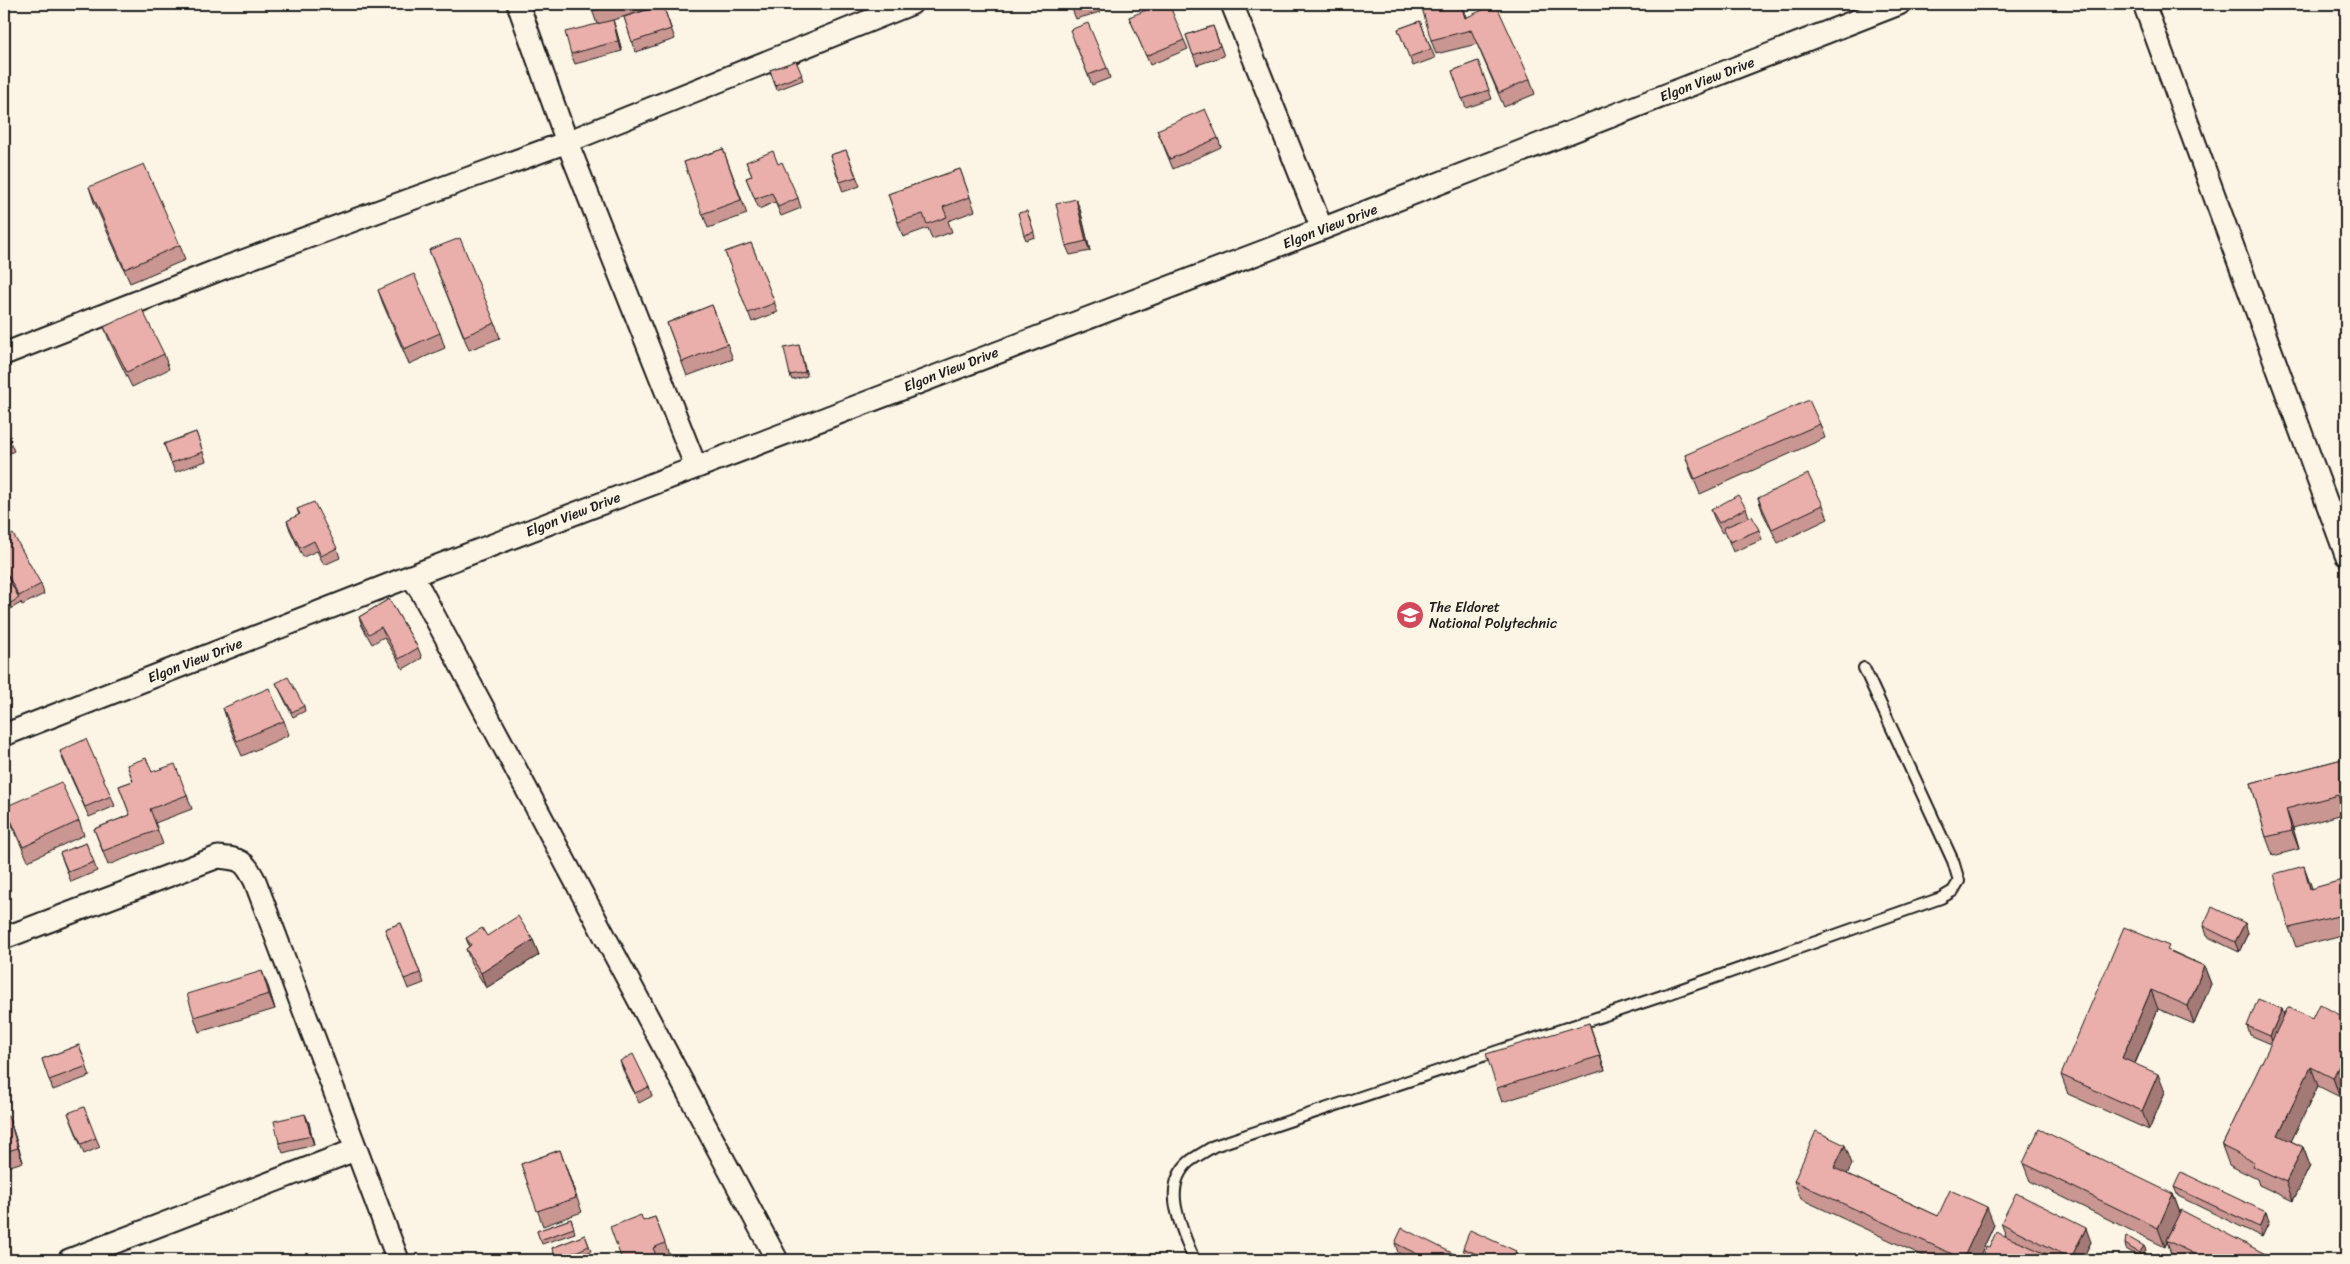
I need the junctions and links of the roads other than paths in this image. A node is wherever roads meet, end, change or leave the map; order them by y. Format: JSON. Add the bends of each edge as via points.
{"nodes":[{"id":1,"x":518,"y":4,"type":"edge"},
{"id":2,"x":912,"y":4,"type":"edge"},
{"id":3,"x":1232,"y":4,"type":"edge"},
{"id":4,"x":1898,"y":4,"type":"edge"},
{"id":5,"x":2144,"y":4,"type":"edge"},
{"id":6,"x":567,"y":142,"type":"junction"},
{"id":7,"x":1322,"y":229,"type":"junction"},
{"id":8,"x":4,"y":354,"type":"edge"},
{"id":9,"x":696,"y":467,"type":"junction"},
{"id":10,"x":2346,"y":555,"type":"edge"},
{"id":11,"x":410,"y":576,"type":"junction"},
{"id":12,"x":1864,"y":668,"type":"dead end"},
{"id":13,"x":4,"y":735,"type":"edge"},
{"id":14,"x":4,"y":938,"type":"edge"},
{"id":15,"x":354,"y":1150,"type":"junction"},
{"id":16,"x":69,"y":1260,"type":"edge"},
{"id":17,"x":398,"y":1260,"type":"edge"},
{"id":18,"x":777,"y":1260,"type":"edge"},
{"id":19,"x":1194,"y":1260,"type":"edge"}],
"edges":[{"from":1,"to":6,"type":"street"},
{"from":2,"to":6,"type":"street"},
{"from":3,"to":7,"type":"street"},
{"from":4,"to":7,"type":"street","name":"Elgon View Drive"},
{"from":5,"to":10,"type":"street"},
{"from":6,"to":8,"type":"street","via":[[221,269]]},
{"from":6,"to":9,"type":"street"},
{"from":7,"to":9,"type":"street","name":"Elgon View Drive"},
{"from":9,"to":11,"type":"street","name":"Elgon View Drive"},
{"from":11,"to":13,"type":"street","name":"Elgon View Drive"},
{"from":11,"to":18,"type":"street","via":[[421,591]]},
{"from":12,"to":19,"type":"lane","via":[[1953,861],[1959,881],[1953,891],[1662,996],[1214,1146],[1189,1162],[1177,1179],[1174,1194],[1177,1214]]},
{"from":14,"to":15,"type":"street","via":[[218,858],[239,859],[248,867],[255,881]]},
{"from":15,"to":16,"type":"street"},
{"from":15,"to":17,"type":"street"}]}
